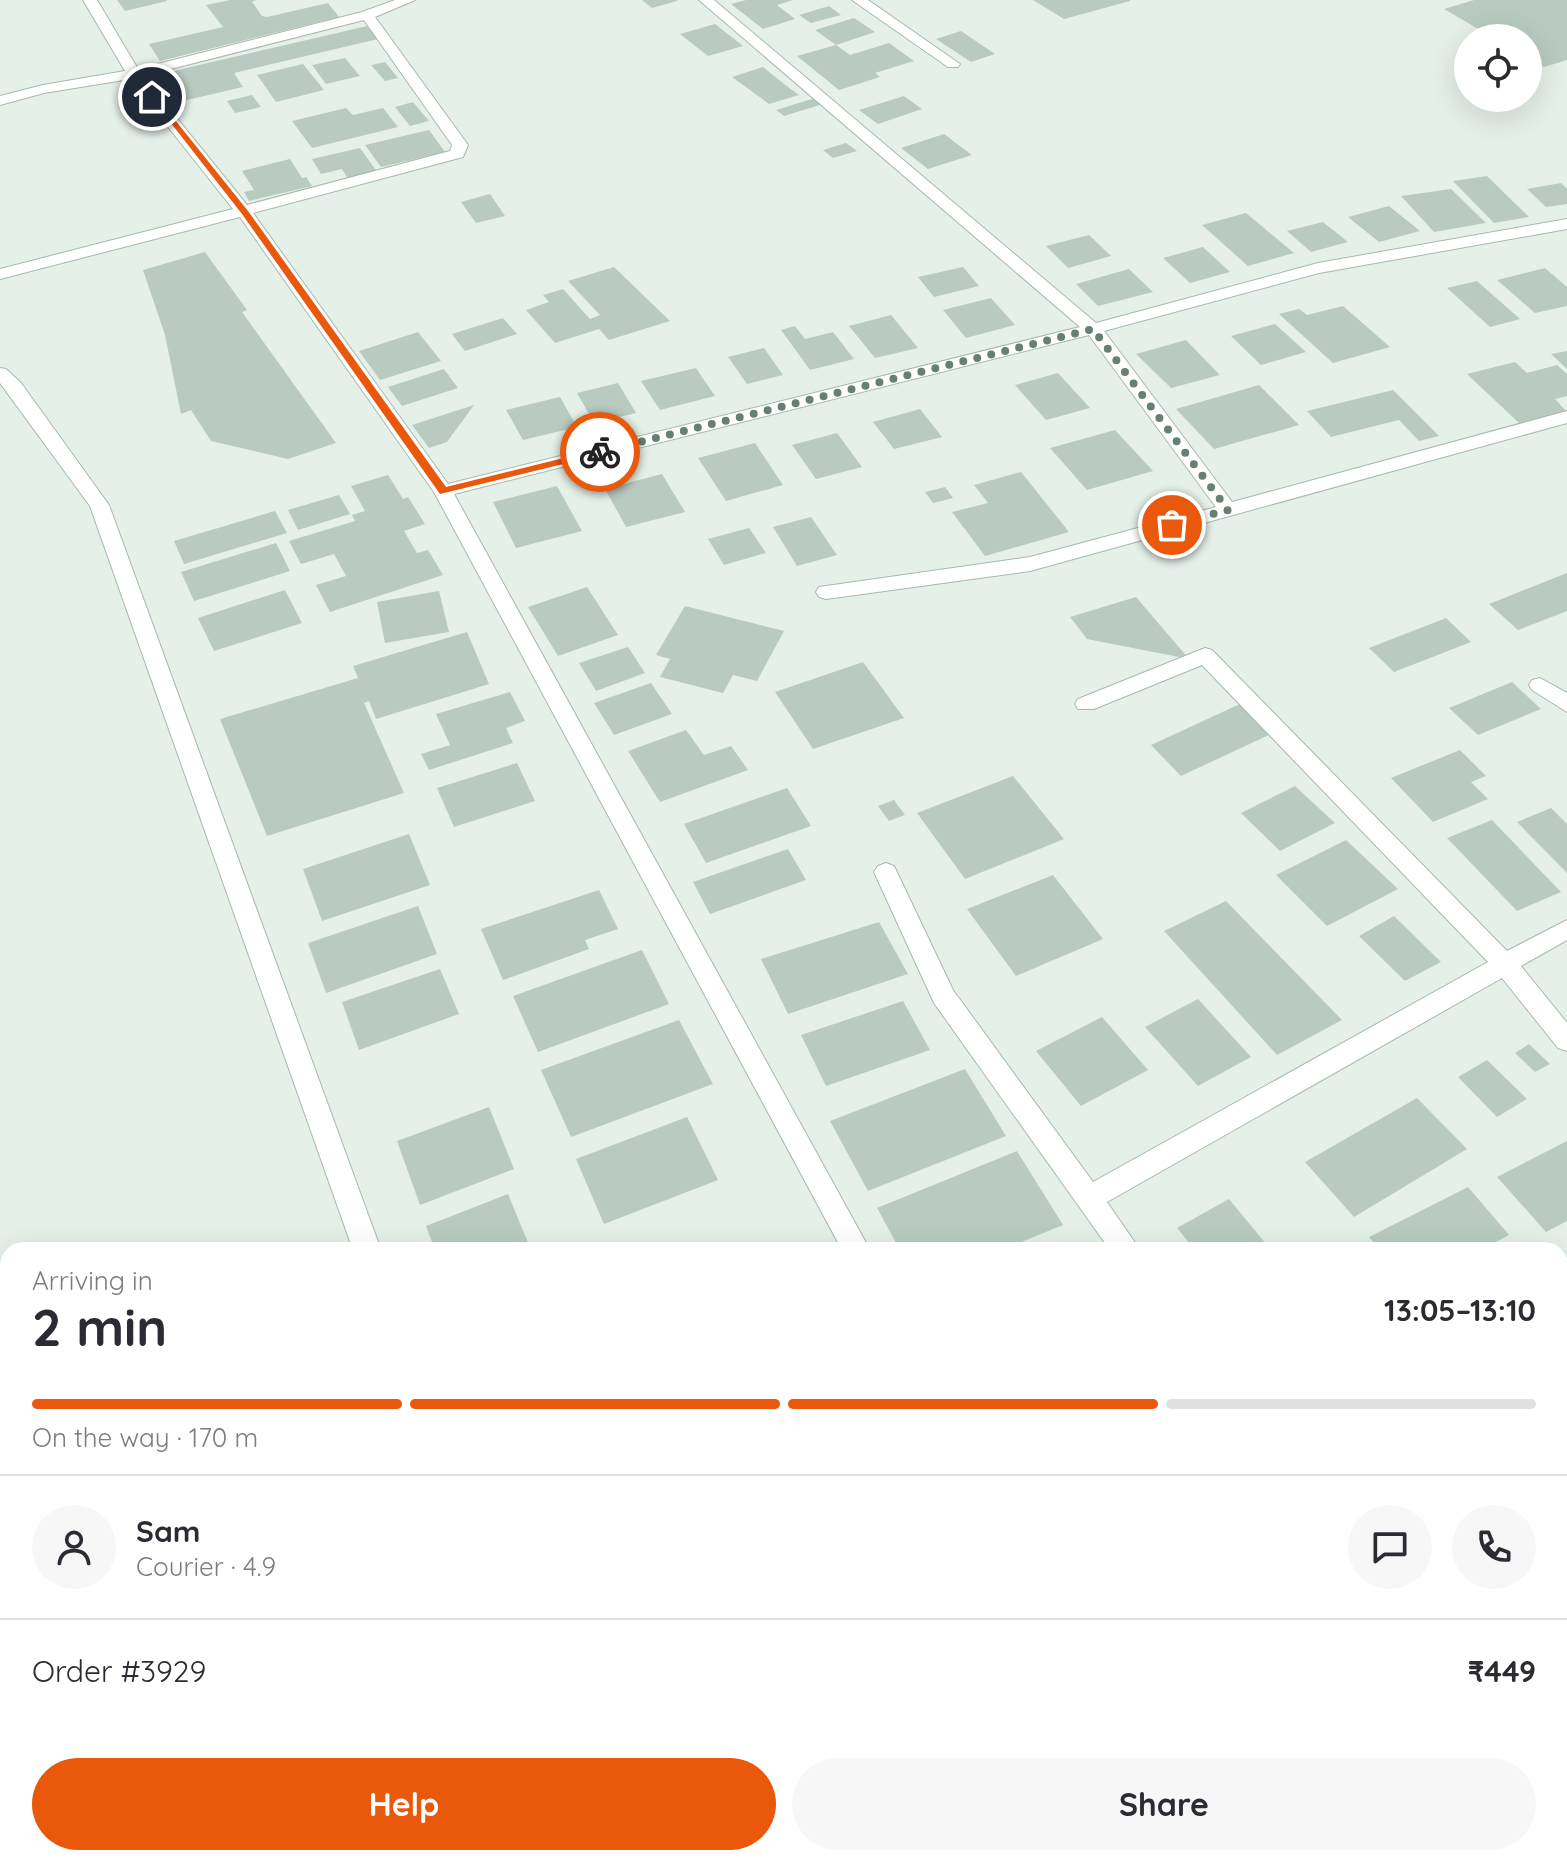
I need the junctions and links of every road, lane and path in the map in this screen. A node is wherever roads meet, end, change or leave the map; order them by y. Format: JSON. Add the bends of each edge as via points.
{"nodes":[{"id":1,"x":90,"y":0,"type":"edge"},
{"id":2,"x":408,"y":0,"type":"edge"},
{"id":3,"x":706,"y":0,"type":"edge"},
{"id":4,"x":859,"y":0,"type":"edge"},
{"id":5,"x":367,"y":15,"type":"junction"},
{"id":6,"x":953,"y":64,"type":"dead end"},
{"id":7,"x":134,"y":74,"type":"junction"},
{"id":8,"x":0,"y":101,"type":"edge"},
{"id":9,"x":245,"y":213,"type":"junction"},
{"id":10,"x":1567,"y":224,"type":"edge"},
{"id":11,"x":0,"y":274,"type":"edge"},
{"id":12,"x":1093,"y":329,"type":"junction"},
{"id":13,"x":0,"y":373,"type":"edge"},
{"id":14,"x":1567,"y":417,"type":"edge"},
{"id":15,"x":443,"y":491,"type":"junction"},
{"id":16,"x":1228,"y":510,"type":"junction"},
{"id":17,"x":826,"y":592,"type":"dead end"},
{"id":18,"x":1540,"y":685,"type":"dead end"},
{"id":19,"x":1086,"y":704,"type":"dead end"},
{"id":20,"x":1567,"y":704,"type":"edge"},
{"id":21,"x":886,"y":872,"type":"dead end"},
{"id":22,"x":1567,"y":929,"type":"edge"},
{"id":23,"x":1505,"y":964,"type":"junction"},
{"id":24,"x":1567,"y":1041,"type":"edge"},
{"id":25,"x":1089,"y":1198,"type":"junction"},
{"id":26,"x":364,"y":1242,"type":"edge"},
{"id":27,"x":852,"y":1242,"type":"edge"},
{"id":28,"x":1120,"y":1242,"type":"edge"}],
"edges":[{"from":1,"to":7,"type":"street"},
{"from":2,"to":5,"type":"street"},
{"from":3,"to":12,"type":"street"},
{"from":4,"to":6,"type":"street"},
{"from":5,"to":7,"type":"street"},
{"from":5,"to":9,"type":"street","via":[[460,145],[457,154]]},
{"from":7,"to":8,"type":"street"},
{"from":7,"to":9,"type":"street"},
{"from":9,"to":11,"type":"street"},
{"from":9,"to":15,"type":"street"},
{"from":10,"to":12,"type":"street","via":[[1318,268]]},
{"from":12,"to":15,"type":"street"},
{"from":12,"to":16,"type":"street"},
{"from":13,"to":26,"type":"street","via":[[99,505]]},
{"from":14,"to":16,"type":"street"},
{"from":15,"to":27,"type":"street"},
{"from":16,"to":17,"type":"street","via":[[1030,564]]},
{"from":18,"to":20,"type":"street"},
{"from":19,"to":23,"type":"street","via":[[1205,655]]},
{"from":21,"to":25,"type":"street","via":[[943,996]]},
{"from":22,"to":23,"type":"street"},
{"from":23,"to":24,"type":"street"},
{"from":23,"to":25,"type":"street"},
{"from":25,"to":28,"type":"street"}]}
